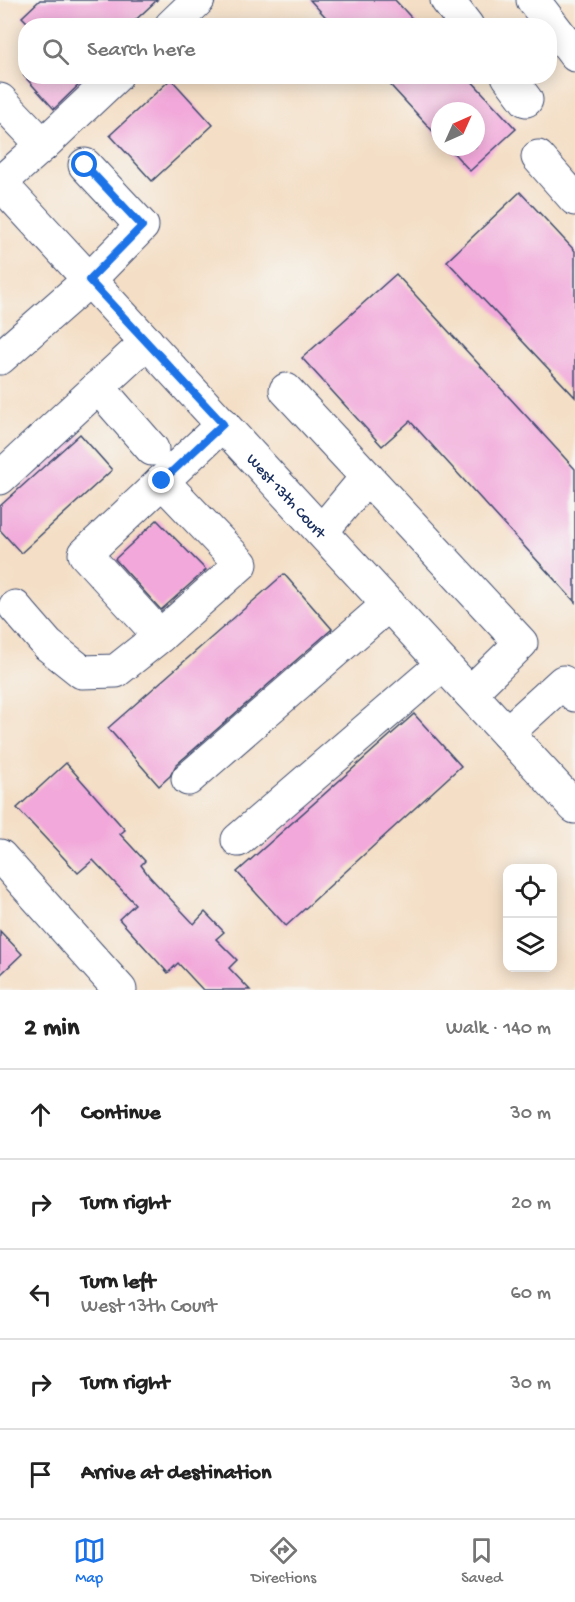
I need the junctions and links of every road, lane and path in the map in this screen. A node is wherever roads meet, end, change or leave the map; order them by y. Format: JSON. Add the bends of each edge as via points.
{"nodes":[{"id":1,"x":198,"y":0,"type":"edge"},
{"id":2,"x":447,"y":0,"type":"edge"},
{"id":3,"x":533,"y":0,"type":"edge"},
{"id":4,"x":179,"y":18,"type":"edge"},
{"id":5,"x":461,"y":18,"type":"edge"},
{"id":6,"x":547,"y":18,"type":"edge"},
{"id":7,"x":557,"y":31,"type":"edge"},
{"id":8,"x":575,"y":55,"type":"edge"},
{"id":9,"x":108,"y":84,"type":"edge"},
{"id":10,"x":0,"y":100,"type":"edge"},
{"id":11,"x":43,"y":145,"type":"junction"},
{"id":12,"x":538,"y":157,"type":"dead end"},
{"id":13,"x":85,"y":165,"type":"dead end"},
{"id":14,"x":0,"y":183,"type":"edge"},
{"id":15,"x":575,"y":199,"type":"edge"},
{"id":16,"x":89,"y":280,"type":"junction"},
{"id":17,"x":147,"y":342,"type":"junction"},
{"id":18,"x":0,"y":358,"type":"edge"},
{"id":19,"x":98,"y":387,"type":"junction"},
{"id":20,"x":286,"y":390,"type":"dead end"},
{"id":21,"x":223,"y":424,"type":"junction"},
{"id":22,"x":152,"y":449,"type":"dead end"},
{"id":23,"x":367,"y":477,"type":"junction"},
{"id":24,"x":0,"y":478,"type":"edge"},
{"id":25,"x":162,"y":481,"type":"junction"},
{"id":26,"x":322,"y":531,"type":"junction"},
{"id":27,"x":389,"y":604,"type":"junction"},
{"id":28,"x":15,"y":607,"type":"dead end"},
{"id":29,"x":160,"y":636,"type":"junction"},
{"id":30,"x":443,"y":664,"type":"junction"},
{"id":31,"x":470,"y":693,"type":"junction"},
{"id":32,"x":575,"y":695,"type":"edge"},
{"id":33,"x":507,"y":733,"type":"junction"},
{"id":34,"x":188,"y":778,"type":"dead end"},
{"id":35,"x":575,"y":807,"type":"edge"},
{"id":36,"x":238,"y":840,"type":"dead end"},
{"id":37,"x":0,"y":856,"type":"edge"},
{"id":38,"x":120,"y":990,"type":"edge"}],
"edges":[{"from":1,"to":4,"type":"street"},
{"from":2,"to":5,"type":"street"},
{"from":3,"to":6,"type":"street"},
{"from":7,"to":8,"type":"street"},
{"from":9,"to":11,"type":"street"},
{"from":10,"to":11,"type":"street"},
{"from":11,"to":14,"type":"street"},
{"from":12,"to":15,"type":"street"},
{"from":13,"to":16,"type":"street","via":[[142,226]]},
{"from":14,"to":16,"type":"street","name":"West 13th Court"},
{"from":16,"to":17,"type":"street","name":"West 13th Court"},
{"from":16,"to":18,"type":"street"},
{"from":17,"to":19,"type":"street"},
{"from":17,"to":21,"type":"street","name":"West 13th Court"},
{"from":19,"to":22,"type":"street"},
{"from":19,"to":24,"type":"street"},
{"from":20,"to":23,"type":"street"},
{"from":21,"to":25,"type":"street"},
{"from":21,"to":26,"type":"street","name":"West 13th Court"},
{"from":23,"to":26,"type":"street"},
{"from":23,"to":31,"type":"street","via":[[521,643]]},
{"from":25,"to":29,"type":"street","via":[[85,554]]},
{"from":25,"to":29,"type":"street","via":[[241,564]]},
{"from":26,"to":27,"type":"street","name":"West 13th Court"},
{"from":27,"to":30,"type":"street","name":"West 13th Court"},
{"from":27,"to":34,"type":"street"},
{"from":28,"to":29,"type":"street","via":[[48,645],[82,672],[116,671]]},
{"from":30,"to":31,"type":"street","name":"West 13th Court"},
{"from":30,"to":36,"type":"street"},
{"from":31,"to":33,"type":"street","name":"West 13th Court"},
{"from":32,"to":33,"type":"street","via":[[563,682]]},
{"from":33,"to":35,"type":"street","name":"West 13th Court"},
{"from":37,"to":38,"type":"street"}]}
